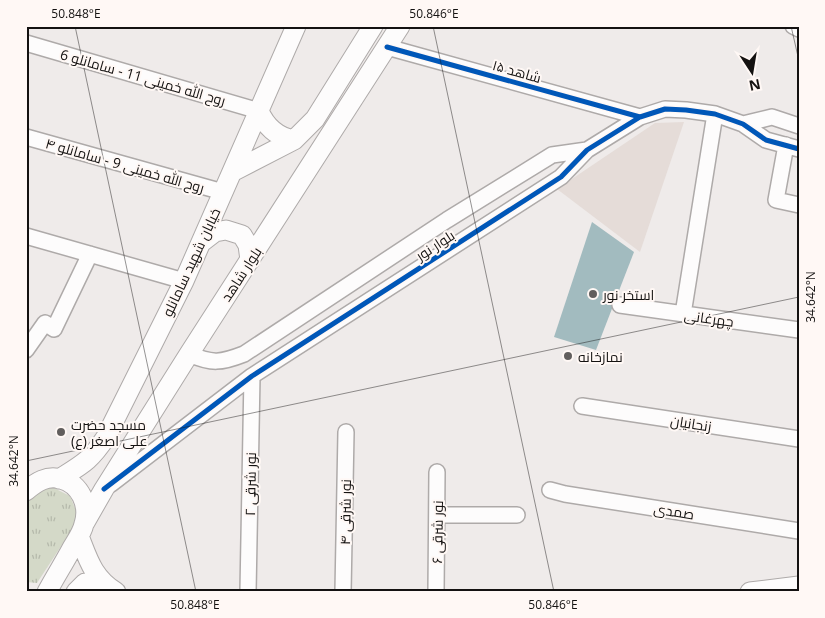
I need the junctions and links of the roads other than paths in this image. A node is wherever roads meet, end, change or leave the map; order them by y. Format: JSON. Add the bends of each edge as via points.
{"nodes":[{"id":1,"x":373,"y":26,"type":"edge"},
{"id":2,"x":400,"y":26,"type":"edge"},
{"id":3,"x":793,"y":26,"type":"edge"},
{"id":4,"x":294,"y":27,"type":"edge"},
{"id":5,"x":799,"y":29,"type":"edge"},
{"id":6,"x":26,"y":44,"type":"edge"},
{"id":7,"x":387,"y":47,"type":"junction"},
{"id":8,"x":260,"y":111,"type":"junction"},
{"id":9,"x":715,"y":114,"type":"junction"},
{"id":10,"x":640,"y":117,"type":"junction"},
{"id":11,"x":743,"y":124,"type":"junction"},
{"id":12,"x":799,"y":126,"type":"edge"},
{"id":13,"x":26,"y":138,"type":"edge"},
{"id":14,"x":294,"y":140,"type":"junction"},
{"id":15,"x":792,"y":147,"type":"edge"},
{"id":16,"x":587,"y":150,"type":"junction"},
{"id":17,"x":232,"y":172,"type":"junction"},
{"id":18,"x":224,"y":192,"type":"junction"},
{"id":19,"x":799,"y":205,"type":"edge"},
{"id":20,"x":26,"y":236,"type":"edge"},
{"id":21,"x":202,"y":242,"type":"junction"},
{"id":22,"x":90,"y":254,"type":"junction"},
{"id":23,"x":250,"y":260,"type":"junction"},
{"id":24,"x":184,"y":281,"type":"junction"},
{"id":25,"x":620,"y":305,"type":"dead end"},
{"id":26,"x":683,"y":314,"type":"junction"},
{"id":27,"x":799,"y":330,"type":"edge"},
{"id":28,"x":26,"y":350,"type":"edge"},
{"id":29,"x":189,"y":354,"type":"junction"},
{"id":30,"x":252,"y":376,"type":"junction"},
{"id":31,"x":582,"y":406,"type":"dead end"},
{"id":32,"x":346,"y":432,"type":"dead end"},
{"id":33,"x":799,"y":440,"type":"edge"},
{"id":34,"x":437,"y":472,"type":"dead end"},
{"id":35,"x":59,"y":478,"type":"junction"},
{"id":36,"x":104,"y":489,"type":"junction"},
{"id":37,"x":550,"y":490,"type":"dead end"},
{"id":38,"x":26,"y":491,"type":"edge"},
{"id":39,"x":437,"y":515,"type":"junction"},
{"id":40,"x":517,"y":515,"type":"dead end"},
{"id":41,"x":82,"y":530,"type":"junction"},
{"id":42,"x":799,"y":531,"type":"edge"},
{"id":43,"x":799,"y":586,"type":"edge"},
{"id":44,"x":47,"y":592,"type":"edge"},
{"id":45,"x":76,"y":592,"type":"edge"},
{"id":46,"x":108,"y":592,"type":"edge"},
{"id":47,"x":116,"y":592,"type":"edge"},
{"id":48,"x":248,"y":592,"type":"edge"},
{"id":49,"x":343,"y":592,"type":"edge"},
{"id":50,"x":436,"y":592,"type":"edge"},
{"id":51,"x":750,"y":592,"type":"edge"}],
"edges":[{"from":1,"to":14,"type":"main road","via":[[315,119]]},
{"from":2,"to":7,"type":"main road","name":"بلوار شاهد"},
{"from":3,"to":5,"type":"street"},
{"from":4,"to":8,"type":"main road","name":"خیابان شهید سامانلو"},
{"from":6,"to":8,"type":"street","name":"روح الله خمینی 11 - سامانلو 6"},
{"from":7,"to":10,"type":"street","name":"شاهد ۱۵"},
{"from":7,"to":23,"type":"main road","name":"بلوار شاهد"},
{"from":8,"to":14,"type":"main road","via":[[270,128]]},
{"from":8,"to":17,"type":"main road","name":"خیابان شهید سامانلو"},
{"from":9,"to":10,"type":"street","name":"بلوار نور","via":[[665,109]]},
{"from":9,"to":11,"type":"street","name":"بلوار نور"},
{"from":9,"to":26,"type":"street"},
{"from":10,"to":16,"type":"street","name":"بلوار نور"},
{"from":11,"to":12,"type":"street","via":[[772,117]]},
{"from":11,"to":15,"type":"street","name":"بلوار نور","via":[[766,140]]},
{"from":13,"to":18,"type":"street","name":"روح الله خمینی 9 - سامانلو ۴"},
{"from":14,"to":17,"type":"main road"},
{"from":15,"to":19,"type":"street","via":[[776,200]]},
{"from":16,"to":29,"type":"street","name":"بلوار نور","via":[[552,155],[447,220],[252,350],[218,362]]},
{"from":16,"to":30,"type":"street","name":"بلوار نور","via":[[561,176]]},
{"from":17,"to":18,"type":"main road","name":"خیابان شهید سامانلو"},
{"from":18,"to":21,"type":"main road","name":"خیابان شهید سامانلو"},
{"from":20,"to":22,"type":"street"},
{"from":21,"to":23,"type":"main road","via":[[215,232],[226,230],[242,235],[248,245]]},
{"from":21,"to":24,"type":"main road","name":"خیابان شهید سامانلو"},
{"from":22,"to":24,"type":"street"},
{"from":22,"to":28,"type":"street","via":[[54,328],[45,324]]},
{"from":23,"to":29,"type":"main road","name":"بلوار شاهد"},
{"from":24,"to":35,"type":"main road","name":"خیابان شهید سامانلو","via":[[106,437],[85,464]]},
{"from":25,"to":26,"type":"street","name":"چهرغانی"},
{"from":26,"to":27,"type":"street","name":"چهرغانی"},
{"from":29,"to":36,"type":"main road","name":"بلوار شاهد"},
{"from":30,"to":36,"type":"street","name":"بلوار نور"},
{"from":30,"to":48,"type":"street","name":"نور شرقی ۲"},
{"from":31,"to":33,"type":"street","name":"زنجانیان"},
{"from":32,"to":49,"type":"street","name":"نور شرقی ۴"},
{"from":34,"to":39,"type":"street","name":"نور شرقی ۶"},
{"from":35,"to":38,"type":"main road","name":"خیابان شهید سامانلو","via":[[46,478]]},
{"from":35,"to":41,"type":"main road","via":[[80,491],[85,504]]},
{"from":36,"to":41,"type":"main road","name":"بلوار شاهد"},
{"from":37,"to":42,"type":"street","name":"صمدی"},
{"from":39,"to":40,"type":"street"},
{"from":39,"to":50,"type":"street","name":"نور شرقی ۶"},
{"from":41,"to":44,"type":"main road","name":"بلوار شاهد"},
{"from":41,"to":47,"type":"main road","via":[[97,577]]},
{"from":43,"to":51,"type":"main road"},
{"from":45,"to":46,"type":"main road","via":[[85,583],[94,583]]}]}
